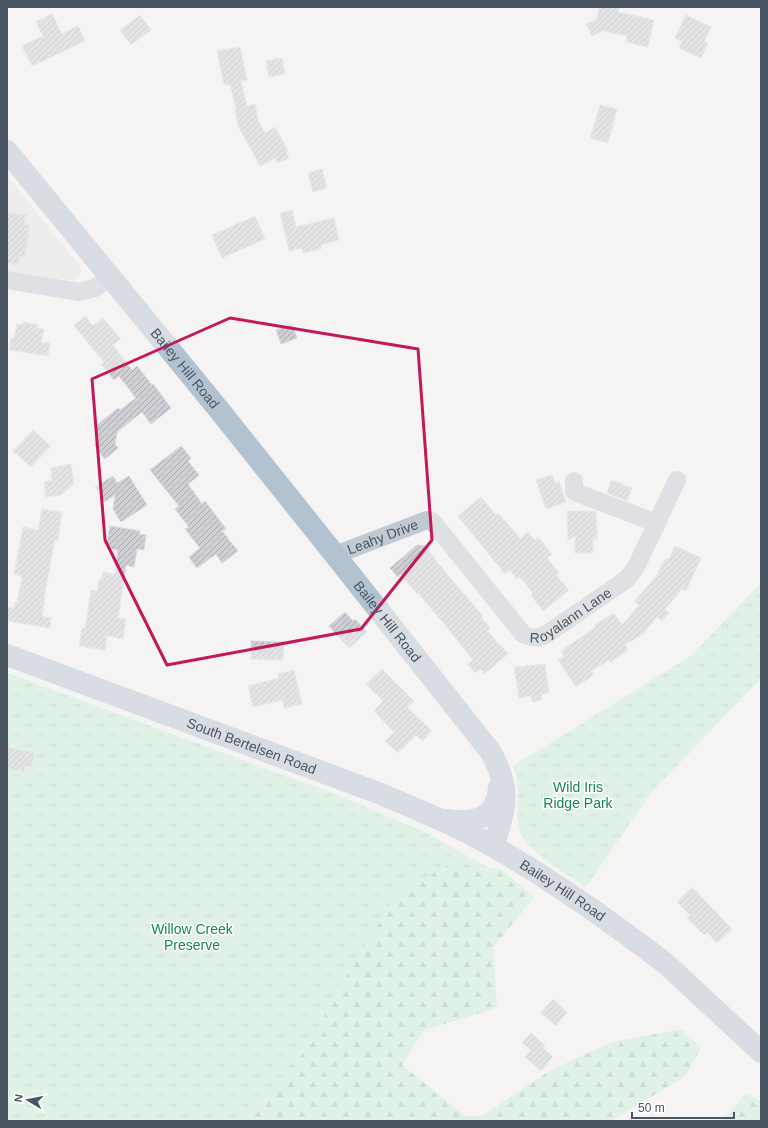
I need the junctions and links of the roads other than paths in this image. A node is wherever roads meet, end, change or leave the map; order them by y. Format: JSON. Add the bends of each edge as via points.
{"nodes":[{"id":1,"x":7,"y":152,"type":"edge"},
{"id":2,"x":110,"y":277,"type":"junction"},
{"id":3,"x":7,"y":280,"type":"edge"},
{"id":4,"x":677,"y":480,"type":"dead end"},
{"id":5,"x":574,"y":481,"type":"dead end"},
{"id":6,"x":429,"y":520,"type":"joint"},
{"id":7,"x":656,"y":524,"type":"junction"},
{"id":8,"x":336,"y":555,"type":"junction"},
{"id":9,"x":7,"y":655,"type":"edge"},
{"id":10,"x":498,"y":767,"type":"junction"},
{"id":11,"x":505,"y":790,"type":"junction"},
{"id":12,"x":440,"y":819,"type":"junction"},
{"id":13,"x":493,"y":846,"type":"junction"},
{"id":14,"x":562,"y":888,"type":"junction"},
{"id":15,"x":761,"y":1052,"type":"edge"}],
"edges":[{"from":1,"to":2,"type":"main road","name":"Bailey Hill Road"},
{"from":2,"to":3,"type":"street","via":[[95,288],[80,292]]},
{"from":2,"to":8,"type":"main road","name":"Bailey Hill Road"},
{"from":4,"to":7,"type":"street","name":"Royalann Lane"},
{"from":5,"to":7,"type":"street","via":[[574,491],[577,493]]},
{"from":6,"to":7,"type":"street","name":"Royalann Lane","via":[[523,634],[535,642],[627,579],[636,567]]},
{"from":6,"to":8,"type":"street","name":"Leahy Drive"},
{"from":8,"to":10,"type":"main road","name":"Bailey Hill Road","via":[[476,732]]},
{"from":9,"to":12,"type":"main road","name":"South Bertelsen Road","via":[[381,794]]},
{"from":10,"to":11,"type":"main road","name":"Bailey Hill Road"},
{"from":10,"to":12,"type":"main road","via":[[498,794],[488,814],[467,822]]},
{"from":11,"to":13,"type":"main road","name":"Bailey Hill Road","via":[[503,816]]},
{"from":11,"to":14,"type":"main road","via":[[509,802],[509,822],[513,840]]},
{"from":12,"to":13,"type":"main road","name":"South Bertelsen Road"},
{"from":13,"to":14,"type":"main road","name":"Bailey Hill Road"},
{"from":14,"to":15,"type":"main road","name":"Bailey Hill Road","via":[[665,963]]}]}
